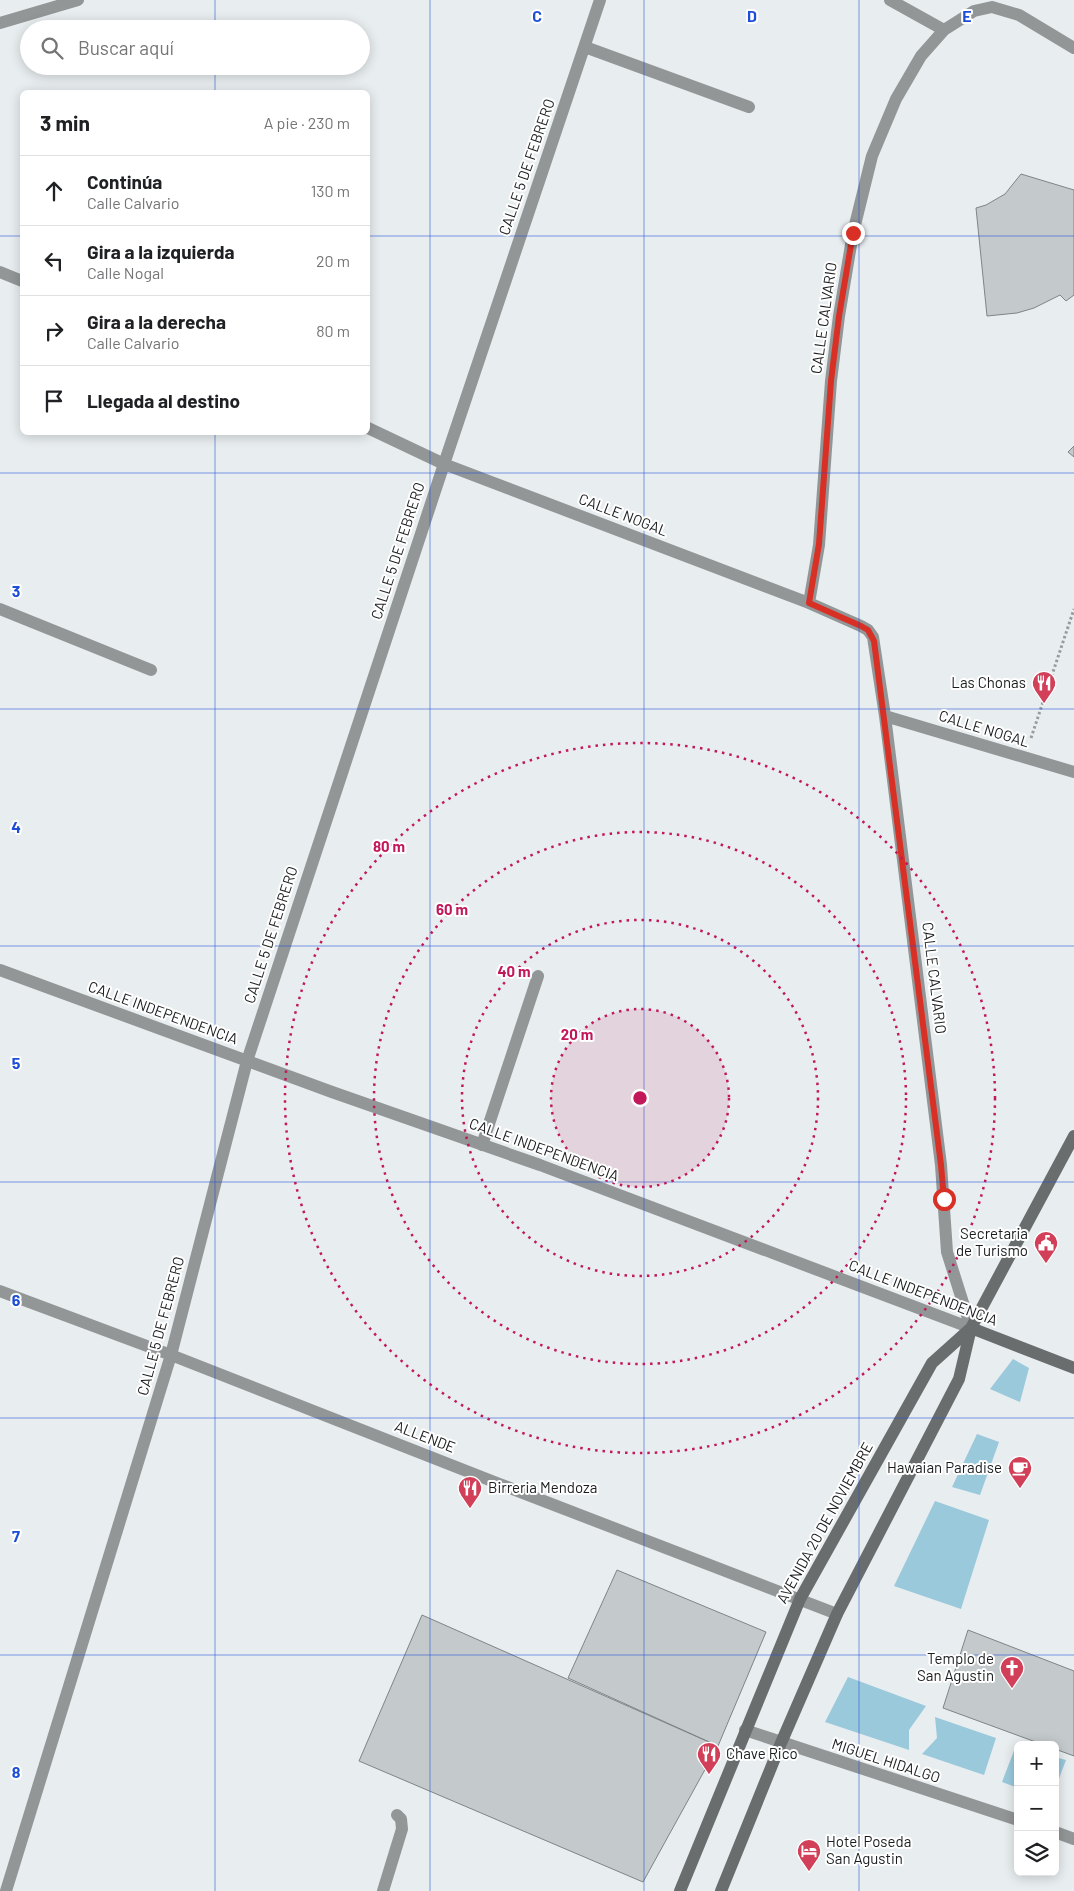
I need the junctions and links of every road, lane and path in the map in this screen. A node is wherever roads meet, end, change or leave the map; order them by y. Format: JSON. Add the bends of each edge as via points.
{"nodes":[{"id":1,"x":78,"y":0,"type":"edge"},
{"id":2,"x":600,"y":0,"type":"edge"},
{"id":3,"x":890,"y":0,"type":"edge"},
{"id":4,"x":0,"y":23,"type":"edge"},
{"id":5,"x":944,"y":30,"type":"junction"},
{"id":6,"x":584,"y":47,"type":"junction"},
{"id":7,"x":1074,"y":48,"type":"edge"},
{"id":8,"x":749,"y":107,"type":"dead end"},
{"id":9,"x":0,"y":272,"type":"edge"},
{"id":10,"x":20,"y":280,"type":"edge"},
{"id":11,"x":370,"y":429,"type":"edge"},
{"id":12,"x":444,"y":464,"type":"junction"},
{"id":13,"x":809,"y":603,"type":"junction"},
{"id":14,"x":0,"y":609,"type":"edge"},
{"id":15,"x":1074,"y":609,"type":"edge"},
{"id":16,"x":868,"y":630,"type":"joint"},
{"id":17,"x":151,"y":670,"type":"dead end"},
{"id":18,"x":885,"y":716,"type":"junction"},
{"id":19,"x":1024,"y":758,"type":"junction"},
{"id":20,"x":1074,"y":772,"type":"edge"},
{"id":21,"x":0,"y":970,"type":"edge"},
{"id":22,"x":538,"y":976,"type":"dead end"},
{"id":23,"x":247,"y":1061,"type":"junction"},
{"id":24,"x":1074,"y":1136,"type":"edge"},
{"id":25,"x":482,"y":1145,"type":"junction"},
{"id":26,"x":0,"y":1291,"type":"edge"},
{"id":27,"x":971,"y":1328,"type":"junction"},
{"id":28,"x":171,"y":1355,"type":"junction"},
{"id":29,"x":1074,"y":1368,"type":"edge"},
{"id":30,"x":800,"y":1599,"type":"junction"},
{"id":31,"x":837,"y":1614,"type":"junction"},
{"id":32,"x":745,"y":1730,"type":"junction"},
{"id":33,"x":781,"y":1743,"type":"junction"},
{"id":34,"x":397,"y":1815,"type":"dead end"},
{"id":35,"x":1014,"y":1819,"type":"edge"},
{"id":36,"x":1059,"y":1833,"type":"edge"},
{"id":37,"x":1074,"y":1839,"type":"edge"},
{"id":38,"x":6,"y":1891,"type":"edge"},
{"id":39,"x":383,"y":1891,"type":"edge"},
{"id":40,"x":680,"y":1891,"type":"edge"},
{"id":41,"x":721,"y":1891,"type":"edge"}],
"edges":[{"from":1,"to":4,"type":"street"},
{"from":2,"to":6,"type":"street","name":"CALLE 5 DE FEBRERO"},
{"from":3,"to":5,"type":"street"},
{"from":5,"to":7,"type":"street","name":"CALLE CALVARIO","via":[[974,11],[992,7],[1019,15]]},
{"from":5,"to":13,"type":"street","name":"CALLE CALVARIO","via":[[921,56],[896,99],[872,156],[853,233],[831,381],[819,544]]},
{"from":6,"to":8,"type":"street"},
{"from":6,"to":12,"type":"street","name":"CALLE 5 DE FEBRERO"},
{"from":9,"to":10,"type":"street"},
{"from":11,"to":12,"type":"street","name":"CALLE NOGAL"},
{"from":12,"to":13,"type":"street","name":"CALLE NOGAL"},
{"from":12,"to":23,"type":"street","name":"CALLE 5 DE FEBRERO"},
{"from":13,"to":16,"type":"street","name":"CALLE NOGAL"},
{"from":14,"to":17,"type":"street"},
{"from":15,"to":19,"type":"path"},
{"from":16,"to":18,"type":"street","name":"CALLE CALVARIO","via":[[875,645]]},
{"from":18,"to":19,"type":"street","name":"CALLE NOGAL"},
{"from":18,"to":27,"type":"street","name":"CALLE CALVARIO","via":[[941,1165],[947,1252]]},
{"from":19,"to":20,"type":"street","name":"CALLE NOGAL"},
{"from":21,"to":23,"type":"street","name":"CALLE INDEPENDENCIA"},
{"from":22,"to":25,"type":"street"},
{"from":23,"to":25,"type":"street","name":"CALLE INDEPENDENCIA"},
{"from":23,"to":28,"type":"street","name":"CALLE 5 DE FEBRERO"},
{"from":24,"to":27,"type":"main road","name":"AVENIDA 20 DE NOVIEMBRE"},
{"from":25,"to":27,"type":"street","name":"CALLE INDEPENDENCIA"},
{"from":26,"to":28,"type":"street","name":"ALLENDE"},
{"from":27,"to":29,"type":"main road","name":"CALLE INDEPENDENCIA"},
{"from":27,"to":30,"type":"main road","name":"AVENIDA 20 DE NOVIEMBRE","via":[[932,1363]]},
{"from":27,"to":31,"type":"main road","name":"AVENIDA 20 DE NOVIEMBRE","via":[[959,1379]]},
{"from":28,"to":30,"type":"street","name":"ALLENDE"},
{"from":28,"to":38,"type":"street","name":"CALLE 5 DE FEBRERO"},
{"from":30,"to":31,"type":"street","name":"ALLENDE"},
{"from":30,"to":32,"type":"main road","name":"AVENIDA 20 DE NOVIEMBRE"},
{"from":31,"to":33,"type":"main road","name":"AVENIDA 20 DE NOVIEMBRE"},
{"from":32,"to":33,"type":"street","name":"MIGUEL HIDALGO"},
{"from":32,"to":40,"type":"main road","name":"AVENIDA 20 DE NOVIEMBRE"},
{"from":33,"to":35,"type":"street","name":"MIGUEL HIDALGO"},
{"from":33,"to":41,"type":"main road","name":"AVENIDA 20 DE NOVIEMBRE"},
{"from":34,"to":39,"type":"street","via":[[402,1829]]},
{"from":36,"to":37,"type":"street"}]}
